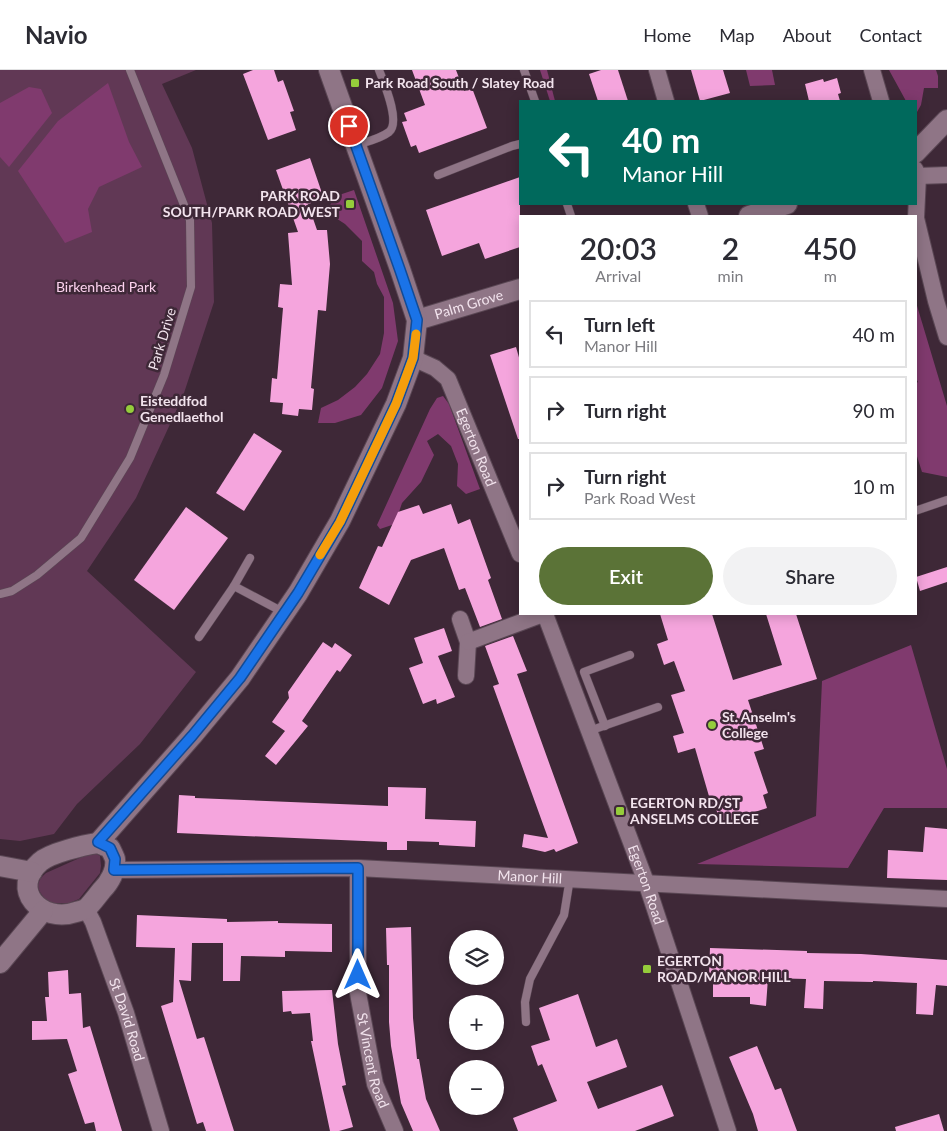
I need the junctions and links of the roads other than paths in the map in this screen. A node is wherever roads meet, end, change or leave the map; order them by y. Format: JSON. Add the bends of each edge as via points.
{"nodes":[{"id":1,"x":130,"y":70,"type":"edge"},
{"id":2,"x":329,"y":70,"type":"edge"},
{"id":3,"x":378,"y":70,"type":"edge"},
{"id":4,"x":524,"y":70,"type":"edge"},
{"id":5,"x":657,"y":70,"type":"edge"},
{"id":6,"x":872,"y":70,"type":"edge"},
{"id":7,"x":535,"y":100,"type":"edge"},
{"id":8,"x":666,"y":100,"type":"edge"},
{"id":9,"x":881,"y":100,"type":"edge"},
{"id":10,"x":947,"y":120,"type":"edge"},
{"id":11,"x":519,"y":144,"type":"edge"},
{"id":12,"x":356,"y":145,"type":"junction"},
{"id":13,"x":917,"y":151,"type":"edge"},
{"id":14,"x":917,"y":173,"type":"edge"},
{"id":15,"x":438,"y":175,"type":"dead end"},
{"id":16,"x":947,"y":175,"type":"edge"},
{"id":17,"x":784,"y":205,"type":"edge"},
{"id":18,"x":751,"y":215,"type":"edge"},
{"id":19,"x":917,"y":222,"type":"edge"},
{"id":20,"x":519,"y":289,"type":"edge"},
{"id":21,"x":417,"y":320,"type":"junction"},
{"id":22,"x":947,"y":337,"type":"edge"},
{"id":23,"x":413,"y":358,"type":"junction"},
{"id":24,"x":947,"y":500,"type":"edge"},
{"id":25,"x":917,"y":510,"type":"edge"},
{"id":26,"x":519,"y":552,"type":"edge"},
{"id":27,"x":250,"y":558,"type":"dead end"},
{"id":28,"x":234,"y":586,"type":"junction"},
{"id":29,"x":0,"y":594,"type":"edge"},
{"id":30,"x":284,"y":613,"type":"junction"},
{"id":31,"x":541,"y":615,"type":"edge"},
{"id":32,"x":544,"y":615,"type":"edge"},
{"id":33,"x":460,"y":619,"type":"dead end"},
{"id":34,"x":199,"y":637,"type":"dead end"},
{"id":35,"x":468,"y":642,"type":"junction"},
{"id":36,"x":630,"y":655,"type":"dead end"},
{"id":37,"x":466,"y":676,"type":"dead end"},
{"id":38,"x":658,"y":707,"type":"dead end"},
{"id":39,"x":605,"y":726,"type":"junction"},
{"id":40,"x":589,"y":731,"type":"junction"},
{"id":41,"x":98,"y":842,"type":"junction"},
{"id":42,"x":0,"y":866,"type":"edge"},
{"id":43,"x":358,"y":868,"type":"junction"},
{"id":44,"x":114,"y":870,"type":"junction"},
{"id":45,"x":32,"y":872,"type":"junction"},
{"id":46,"x":570,"y":878,"type":"junction"},
{"id":47,"x":646,"y":882,"type":"junction"},
{"id":48,"x":947,"y":899,"type":"edge"},
{"id":49,"x":86,"y":909,"type":"junction"},
{"id":50,"x":43,"y":911,"type":"junction"},
{"id":51,"x":0,"y":963,"type":"edge"},
{"id":52,"x":526,"y":1022,"type":"dead end"},
{"id":53,"x":161,"y":1131,"type":"edge"},
{"id":54,"x":395,"y":1131,"type":"edge"},
{"id":55,"x":728,"y":1131,"type":"edge"}],
"edges":[{"from":1,"to":29,"type":"lane","name":"Park Drive","via":[[190,220],[191,287],[164,375],[130,458],[82,538],[37,575],[12,591]]},
{"from":2,"to":12,"type":"street"},
{"from":3,"to":12,"type":"lane","via":[[390,102],[393,127],[386,134]]},
{"from":4,"to":7,"type":"lane"},
{"from":5,"to":8,"type":"street"},
{"from":6,"to":9,"type":"street"},
{"from":10,"to":13,"type":"street"},
{"from":11,"to":15,"type":"lane"},
{"from":12,"to":21,"type":"street"},
{"from":14,"to":16,"type":"street"},
{"from":17,"to":18,"type":"street"},
{"from":19,"to":22,"type":"street"},
{"from":20,"to":21,"type":"street","name":"Palm Grove"},
{"from":21,"to":23,"type":"street"},
{"from":23,"to":26,"type":"street","name":"Egerton Road","via":[[435,368],[448,379]]},
{"from":23,"to":30,"type":"street","via":[[396,404],[340,522]]},
{"from":24,"to":25,"type":"lane"},
{"from":27,"to":28,"type":"lane"},
{"from":28,"to":30,"type":"lane"},
{"from":28,"to":34,"type":"lane"},
{"from":30,"to":41,"type":"street","via":[[240,678]]},
{"from":31,"to":35,"type":"street"},
{"from":32,"to":40,"type":"street","name":"Egerton Road"},
{"from":33,"to":35,"type":"street"},
{"from":35,"to":37,"type":"street"},
{"from":36,"to":39,"type":"lane","via":[[584,672]]},
{"from":38,"to":39,"type":"lane"},
{"from":39,"to":40,"type":"lane"},
{"from":40,"to":47,"type":"street","name":"Egerton Road"},
{"from":41,"to":44,"type":"street","via":[[110,848],[115,859]]},
{"from":41,"to":45,"type":"street","via":[[40,861]]},
{"from":42,"to":45,"type":"street"},
{"from":43,"to":44,"type":"street","name":"Manor Hill"},
{"from":43,"to":46,"type":"street","name":"Manor Hill"},
{"from":43,"to":54,"type":"street","name":"St Vincent Road","via":[[358,992],[375,1084]]},
{"from":44,"to":49,"type":"street"},
{"from":45,"to":50,"type":"street","via":[[27,884],[32,902]]},
{"from":46,"to":47,"type":"street","name":"Manor Hill"},
{"from":46,"to":52,"type":"lane","via":[[564,915],[530,979],[525,1002]]},
{"from":47,"to":48,"type":"street","name":"Manor Hill"},
{"from":47,"to":55,"type":"street","name":"Egerton Road"},
{"from":49,"to":50,"type":"street","via":[[56,915]]},
{"from":49,"to":53,"type":"street","name":"St David Road","via":[[126,1013]]},
{"from":50,"to":51,"type":"street"}]}
